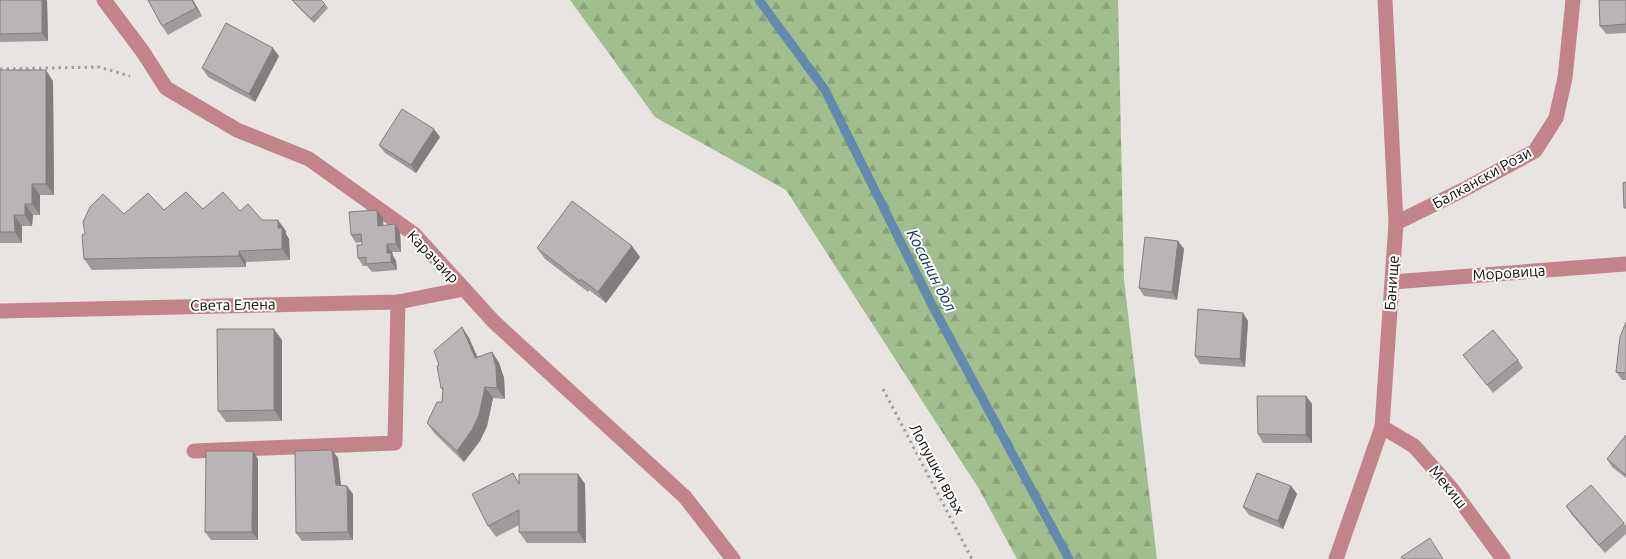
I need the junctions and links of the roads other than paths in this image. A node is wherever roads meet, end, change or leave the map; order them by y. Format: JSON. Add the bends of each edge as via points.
{"nodes":[{"id":1,"x":104,"y":0,"type":"edge"},
{"id":2,"x":1385,"y":0,"type":"edge"},
{"id":3,"x":1572,"y":0,"type":"edge"},
{"id":4,"x":1396,"y":223,"type":"junction"},
{"id":5,"x":1626,"y":264,"type":"edge"},
{"id":6,"x":1392,"y":282,"type":"junction"},
{"id":7,"x":464,"y":289,"type":"junction"},
{"id":8,"x":398,"y":302,"type":"junction"},
{"id":9,"x":0,"y":311,"type":"edge"},
{"id":10,"x":1382,"y":427,"type":"junction"},
{"id":11,"x":194,"y":451,"type":"dead end"},
{"id":12,"x":733,"y":559,"type":"edge"},
{"id":13,"x":1336,"y":559,"type":"edge"},
{"id":14,"x":1503,"y":559,"type":"edge"}],
"edges":[{"from":1,"to":7,"type":"street","name":"Карачаир","via":[[166,88],[237,130],[309,158],[414,234]]},
{"from":2,"to":4,"type":"street","name":"Банище"},
{"from":3,"to":4,"type":"street","name":"Балкански Рози","via":[[1565,78],[1556,118],[1535,150]]},
{"from":4,"to":6,"type":"street","name":"Банище"},
{"from":5,"to":6,"type":"street","name":"Моровица"},
{"from":6,"to":10,"type":"street","name":"Банище"},
{"from":7,"to":8,"type":"street","name":"Света Елена"},
{"from":7,"to":12,"type":"street","name":"Карачаир","via":[[494,322],[686,497]]},
{"from":8,"to":9,"type":"street","name":"Света Елена"},
{"from":8,"to":11,"type":"street","via":[[395,443]]},
{"from":10,"to":13,"type":"street","name":"Банище"},
{"from":10,"to":14,"type":"street","name":"Мекиш","via":[[1414,446],[1451,488]]}]}
